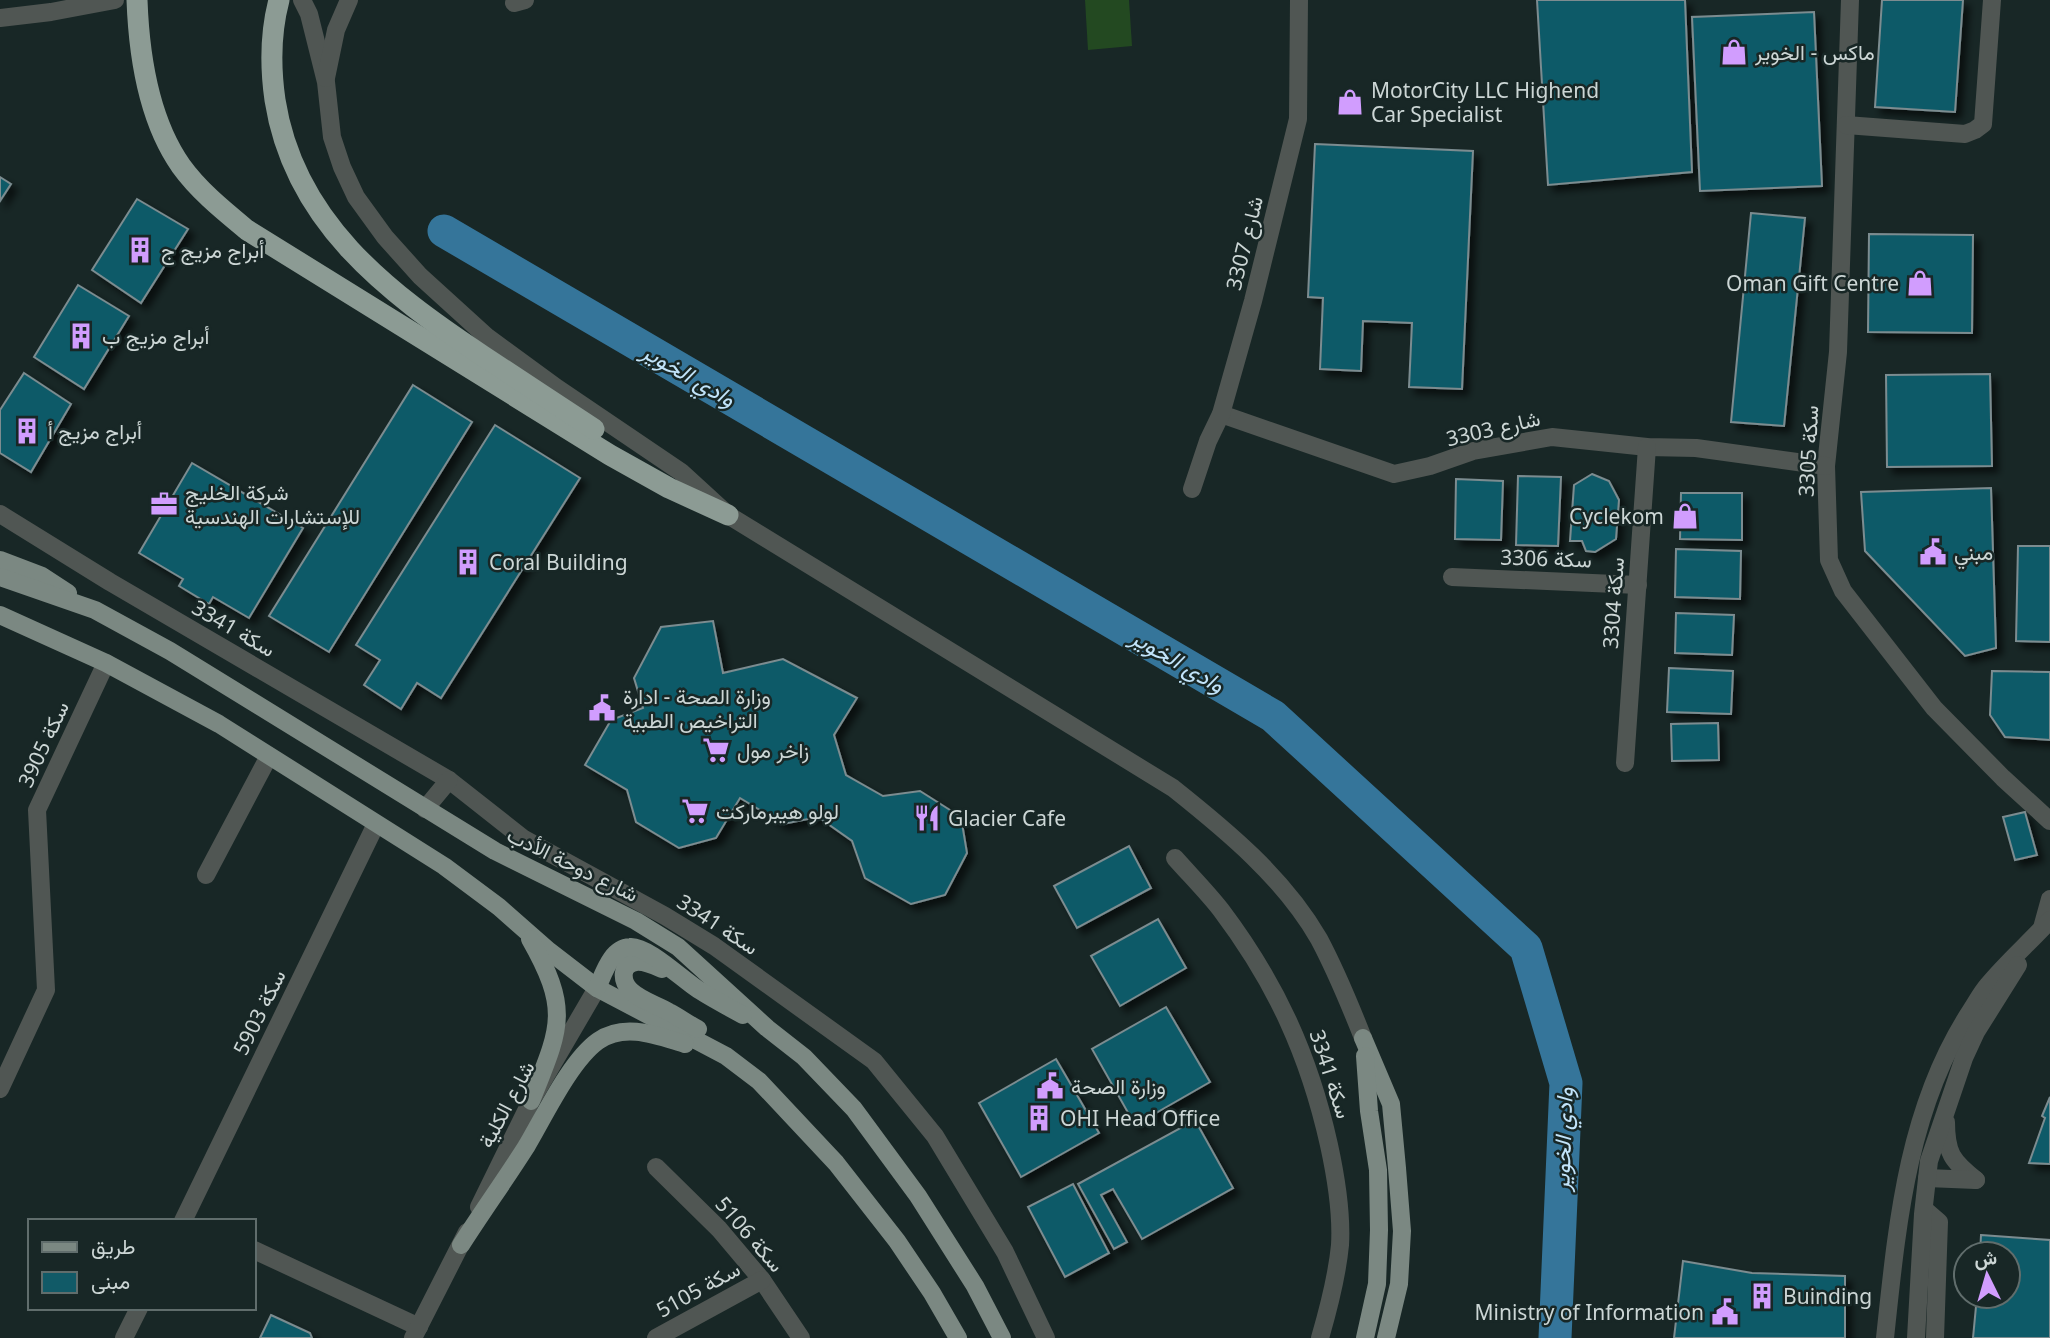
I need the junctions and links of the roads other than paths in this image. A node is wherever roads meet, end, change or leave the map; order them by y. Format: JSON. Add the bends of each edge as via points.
{"nodes":[{"id":1,"x":115,"y":0,"type":"edge"},
{"id":2,"x":137,"y":0,"type":"edge"},
{"id":3,"x":279,"y":0,"type":"edge"},
{"id":4,"x":302,"y":0,"type":"edge"},
{"id":5,"x":349,"y":0,"type":"edge"},
{"id":6,"x":1299,"y":0,"type":"edge"},
{"id":7,"x":1850,"y":0,"type":"edge"},
{"id":8,"x":1992,"y":0,"type":"edge"},
{"id":9,"x":0,"y":19,"type":"edge"},
{"id":10,"x":326,"y":82,"type":"junction"},
{"id":11,"x":1846,"y":125,"type":"junction"},
{"id":12,"x":1221,"y":414,"type":"junction"},
{"id":13,"x":1647,"y":447,"type":"junction"},
{"id":14,"x":1826,"y":466,"type":"junction"},
{"id":15,"x":1192,"y":489,"type":"dead end"},
{"id":16,"x":0,"y":514,"type":"edge"},
{"id":17,"x":728,"y":515,"type":"junction"},
{"id":18,"x":0,"y":560,"type":"edge"},
{"id":19,"x":0,"y":577,"type":"edge"},
{"id":20,"x":1452,"y":577,"type":"dead end"},
{"id":21,"x":1638,"y":585,"type":"junction"},
{"id":22,"x":95,"y":610,"type":"junction"},
{"id":23,"x":0,"y":615,"type":"edge"},
{"id":24,"x":106,"y":663,"type":"junction"},
{"id":25,"x":269,"y":756,"type":"junction"},
{"id":26,"x":1625,"y":763,"type":"dead end"},
{"id":27,"x":449,"y":780,"type":"junction"},
{"id":28,"x":425,"y":809,"type":"junction"},
{"id":29,"x":2049,"y":821,"type":"edge"},
{"id":30,"x":376,"y":824,"type":"junction"},
{"id":31,"x":1175,"y":858,"type":"dead end"},
{"id":32,"x":206,"y":875,"type":"dead end"},
{"id":33,"x":2050,"y":899,"type":"edge"},
{"id":34,"x":523,"y":926,"type":"junction"},
{"id":35,"x":2042,"y":929,"type":"edge"},
{"id":36,"x":683,"y":979,"type":"junction"},
{"id":37,"x":597,"y":988,"type":"junction"},
{"id":38,"x":767,"y":1028,"type":"junction"},
{"id":39,"x":1363,"y":1038,"type":"junction"},
{"id":40,"x":726,"y":1056,"type":"junction"},
{"id":41,"x":0,"y":1089,"type":"edge"},
{"id":42,"x":531,"y":1101,"type":"junction"},
{"id":43,"x":1947,"y":1105,"type":"junction"},
{"id":44,"x":656,"y":1167,"type":"dead end"},
{"id":45,"x":1927,"y":1178,"type":"junction"},
{"id":46,"x":187,"y":1219,"type":"edge"},
{"id":47,"x":461,"y":1245,"type":"junction"},
{"id":48,"x":256,"y":1251,"type":"edge"},
{"id":49,"x":1929,"y":1260,"type":"junction"},
{"id":50,"x":762,"y":1280,"type":"junction"},
{"id":51,"x":138,"y":1310,"type":"edge"},
{"id":52,"x":416,"y":1332,"type":"edge"},
{"id":53,"x":124,"y":1338,"type":"edge"},
{"id":54,"x":656,"y":1338,"type":"edge"},
{"id":55,"x":801,"y":1338,"type":"edge"},
{"id":56,"x":958,"y":1338,"type":"edge"},
{"id":57,"x":1002,"y":1338,"type":"edge"},
{"id":58,"x":1046,"y":1338,"type":"edge"},
{"id":59,"x":1320,"y":1338,"type":"edge"},
{"id":60,"x":1365,"y":1338,"type":"edge"},
{"id":61,"x":1386,"y":1338,"type":"edge"},
{"id":62,"x":1885,"y":1338,"type":"edge"},
{"id":63,"x":1916,"y":1338,"type":"edge"},
{"id":64,"x":1935,"y":1338,"type":"edge"}],
"edges":[{"from":1,"to":9,"type":"street"},
{"from":2,"to":17,"type":"highway","via":[[144,71],[156,118],[181,166],[208,197],[247,230],[610,455]]},
{"from":3,"to":17,"type":"highway","via":[[271,51],[278,118],[291,160],[313,204],[336,234],[376,278],[422,314]]},
{"from":4,"to":10,"type":"street"},
{"from":5,"to":10,"type":"street","via":[[336,30]]},
{"from":6,"to":12,"type":"street","name":"3307 شارع","via":[[1298,119]]},
{"from":7,"to":11,"type":"street","name":"3305 سكة"},
{"from":8,"to":11,"type":"street","via":[[1983,124],[1975,131]]},
{"from":10,"to":17,"type":"street","via":[[331,137],[352,187],[385,237],[420,276],[486,336],[681,471]]},
{"from":11,"to":14,"type":"street","name":"3305 سكة","via":[[1838,352]]},
{"from":12,"to":13,"type":"street","name":"3303 شارع","via":[[1394,474],[1552,437]]},
{"from":12,"to":15,"type":"street","name":"3307 شارع"},
{"from":13,"to":14,"type":"street","name":"3303 شارع","via":[[1696,448]]},
{"from":13,"to":21,"type":"street","name":"سكة 3304"},
{"from":14,"to":29,"type":"street","name":"3305 سكة","via":[[1829,560],[1843,591],[1934,708]]},
{"from":16,"to":27,"type":"street","name":"سكة 3341"},
{"from":17,"to":39,"type":"street","via":[[1173,788],[1227,831],[1286,892],[1318,938]]},
{"from":18,"to":22,"type":"main road","via":[[42,576]]},
{"from":19,"to":22,"type":"main road","name":"شارع دوحة الأدب"},
{"from":20,"to":21,"type":"street","name":"سكة 3306"},
{"from":21,"to":26,"type":"street","name":"سكة 3304"},
{"from":22,"to":28,"type":"main road","name":"شارع دوحة الأدب","via":[[170,650]]},
{"from":23,"to":24,"type":"main road"},
{"from":24,"to":25,"type":"main road"},
{"from":24,"to":41,"type":"street","name":"سكة 3905","via":[[37,810],[46,990]]},
{"from":25,"to":30,"type":"main road"},
{"from":25,"to":32,"type":"street"},
{"from":27,"to":28,"type":"street"},
{"from":27,"to":58,"type":"street","name":"سكة 3341","via":[[524,839],[714,946],[874,1061],[934,1136],[1005,1252]]},
{"from":28,"to":38,"type":"main road","name":"شارع دوحة الأدب","via":[[678,947]]},
{"from":30,"to":34,"type":"main road","via":[[444,866]]},
{"from":30,"to":46,"type":"street","name":"سكة 5903"},
{"from":31,"to":59,"type":"street","name":"سكة 3341","via":[[1220,909],[1258,965],[1307,1063],[1336,1175],[1339,1206],[1334,1287]]},
{"from":33,"to":35,"type":"street"},
{"from":34,"to":37,"type":"main road"},
{"from":34,"to":42,"type":"main road","via":[[550,976],[556,999],[554,1042]]},
{"from":35,"to":43,"type":"street","via":[[1976,1032]]},
{"from":35,"to":62,"type":"street","via":[[1987,986],[1936,1076],[1908,1171]]},
{"from":36,"to":37,"type":"main road","via":[[631,946],[610,960]]},
{"from":36,"to":38,"type":"main road"},
{"from":36,"to":40,"type":"main road","via":[[642,962],[633,962],[623,975],[631,991],[699,1030]]},
{"from":37,"to":40,"type":"main road"},
{"from":37,"to":42,"type":"street","name":"شارع الكلية"},
{"from":38,"to":57,"type":"main road","name":"شارع دوحة الأدب","via":[[804,1057],[854,1109],[918,1196]]},
{"from":39,"to":60,"type":"main road","via":[[1378,1170],[1379,1230],[1377,1284]]},
{"from":39,"to":61,"type":"main road","via":[[1391,1104],[1402,1231],[1399,1284]]},
{"from":40,"to":47,"type":"main road","via":[[644,1031],[598,1041],[556,1093]]},
{"from":40,"to":56,"type":"main road","via":[[759,1081],[836,1163],[897,1241]]},
{"from":42,"to":47,"type":"street","name":"شارع الكلية"},
{"from":43,"to":45,"type":"street"},
{"from":43,"to":45,"type":"street","via":[[1947,1146],[1955,1163],[1976,1180]]},
{"from":44,"to":50,"type":"street","name":"سكة 5106","via":[[719,1229]]},
{"from":45,"to":49,"type":"street","via":[[1924,1209]]},
{"from":47,"to":52,"type":"street","name":"شارع الكلية"},
{"from":48,"to":52,"type":"street"},
{"from":49,"to":63,"type":"street"},
{"from":49,"to":64,"type":"street"},
{"from":50,"to":54,"type":"street","name":"سكة 5105"},
{"from":50,"to":55,"type":"street","name":"سكة 5106"},
{"from":51,"to":53,"type":"street"}]}
